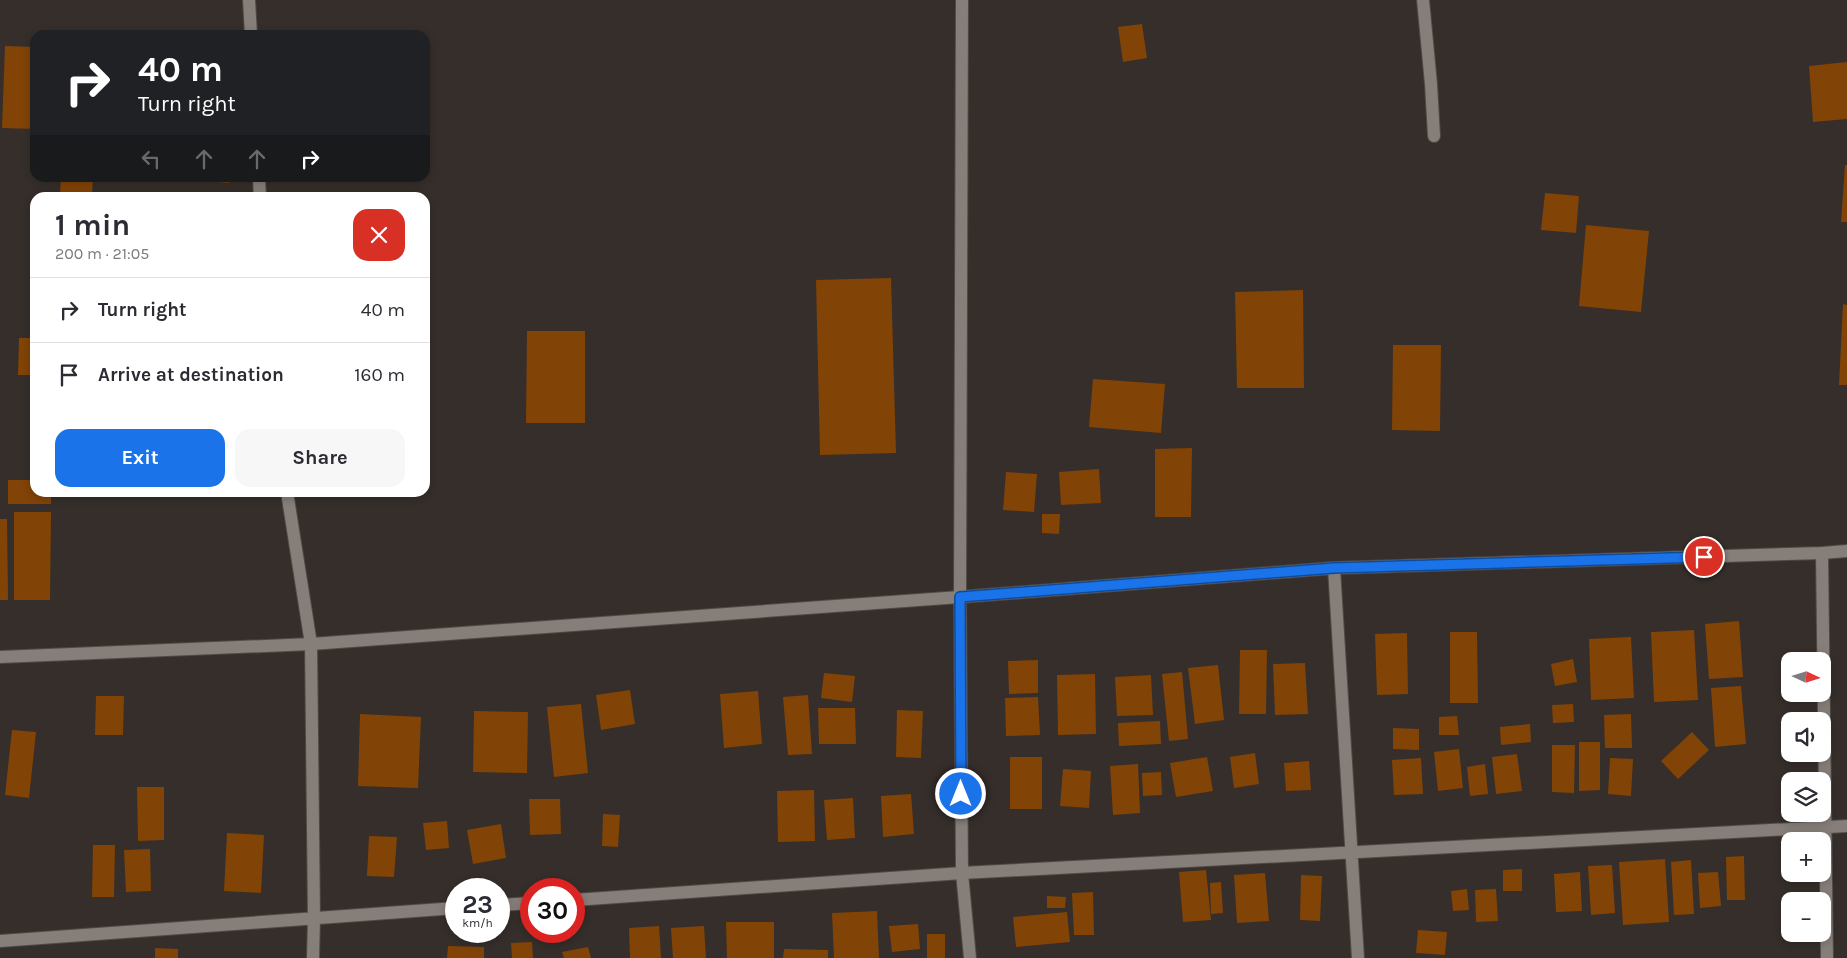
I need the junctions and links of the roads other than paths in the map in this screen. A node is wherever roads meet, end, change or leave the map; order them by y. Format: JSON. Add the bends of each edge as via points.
{"nodes":[{"id":1,"x":248,"y":0,"type":"edge"},
{"id":2,"x":962,"y":0,"type":"edge"},
{"id":3,"x":1424,"y":0,"type":"edge"},
{"id":4,"x":251,"y":30,"type":"edge"},
{"id":5,"x":1434,"y":136,"type":"dead end"},
{"id":6,"x":288,"y":497,"type":"edge"},
{"id":7,"x":1847,"y":551,"type":"edge"},
{"id":8,"x":1822,"y":554,"type":"junction"},
{"id":9,"x":1334,"y":568,"type":"junction"},
{"id":10,"x":960,"y":597,"type":"junction"},
{"id":11,"x":311,"y":644,"type":"junction"},
{"id":12,"x":0,"y":657,"type":"edge"},
{"id":13,"x":1847,"y":826,"type":"edge"},
{"id":14,"x":1824,"y":828,"type":"junction"},
{"id":15,"x":1352,"y":853,"type":"junction"},
{"id":16,"x":962,"y":874,"type":"junction"},
{"id":17,"x":585,"y":899,"type":"edge"},
{"id":18,"x":445,"y":909,"type":"edge"},
{"id":19,"x":314,"y":918,"type":"junction"},
{"id":20,"x":0,"y":941,"type":"edge"},
{"id":21,"x":313,"y":958,"type":"edge"},
{"id":22,"x":970,"y":958,"type":"edge"},
{"id":23,"x":1358,"y":958,"type":"edge"},
{"id":24,"x":1827,"y":958,"type":"edge"}],
"edges":[{"from":1,"to":4,"type":"street"},
{"from":2,"to":10,"type":"street"},
{"from":3,"to":5,"type":"street"},
{"from":6,"to":11,"type":"street"},
{"from":7,"to":8,"type":"street"},
{"from":8,"to":9,"type":"street"},
{"from":8,"to":14,"type":"street"},
{"from":9,"to":10,"type":"street"},
{"from":9,"to":15,"type":"street"},
{"from":10,"to":11,"type":"street"},
{"from":10,"to":16,"type":"street"},
{"from":11,"to":12,"type":"street"},
{"from":11,"to":19,"type":"street"},
{"from":13,"to":14,"type":"street"},
{"from":14,"to":15,"type":"street"},
{"from":14,"to":24,"type":"street"},
{"from":15,"to":16,"type":"street"},
{"from":15,"to":23,"type":"street"},
{"from":16,"to":17,"type":"street"},
{"from":16,"to":22,"type":"street"},
{"from":18,"to":19,"type":"street"},
{"from":19,"to":20,"type":"street"},
{"from":19,"to":21,"type":"street"}]}
